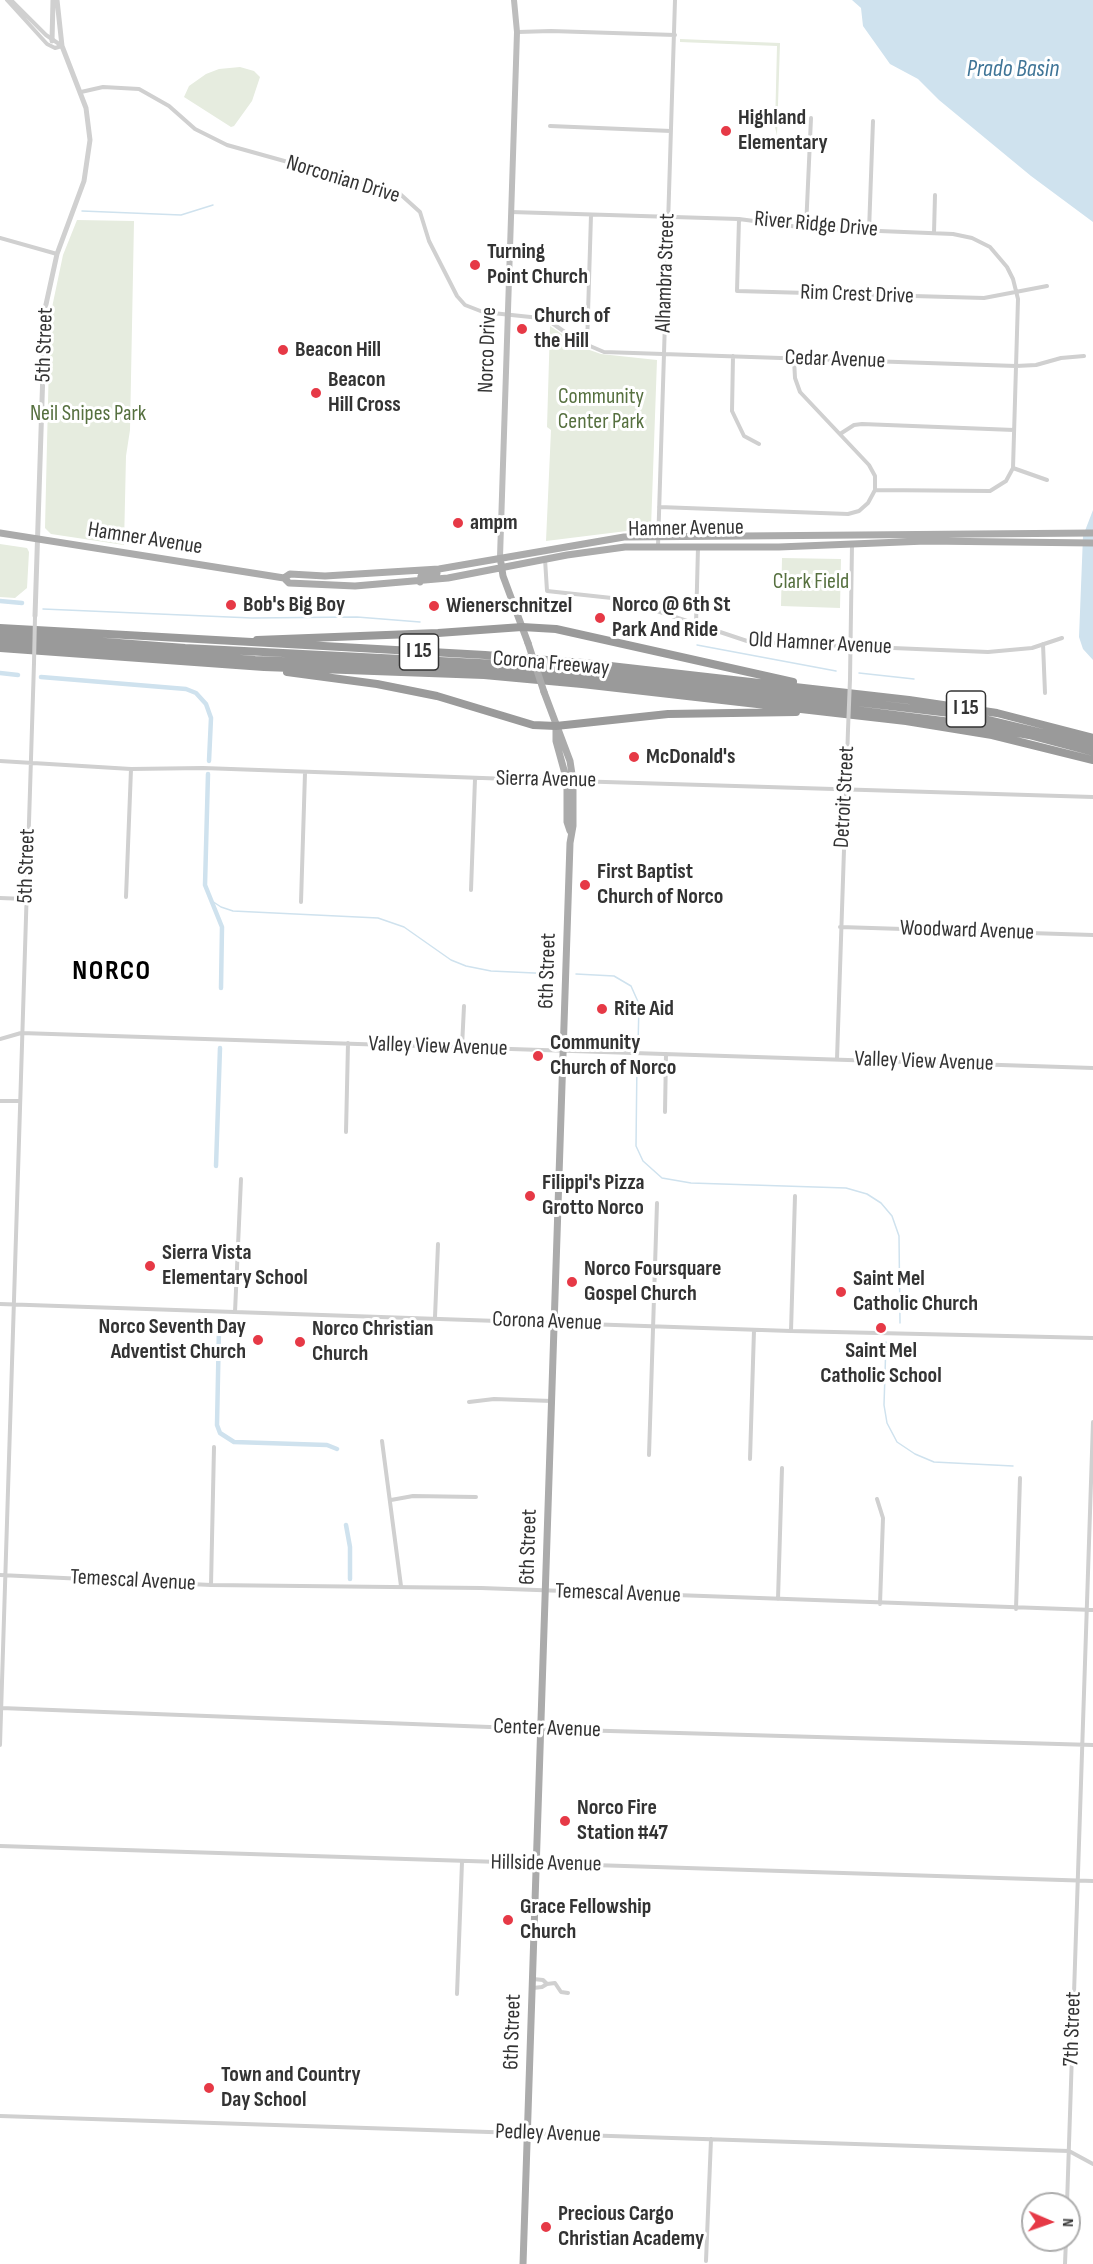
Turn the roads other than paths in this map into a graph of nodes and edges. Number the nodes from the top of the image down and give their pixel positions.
1 (9, 0) edge
2 (55, 0) edge
3 (514, 0) edge
4 (675, 0) edge
5 (517, 32) junction
6 (675, 35) junction
7 (51, 41) junction
8 (62, 46) junction
9 (81, 92) junction
10 (811, 118) dead end
11 (873, 121) dead end
12 (550, 126) dead end
13 (671, 131) junction
14 (935, 195) dead end
15 (511, 212) junction
16 (591, 215) junction
17 (669, 216) junction
18 (739, 219) junction
19 (806, 228) junction
20 (869, 231) junction
21 (934, 233) junction
22 (0, 238) edge
23 (57, 254) junction
24 (1047, 286) dead end
25 (1017, 291) junction
26 (508, 314) junction
27 (587, 346) junction
28 (663, 354) junction
29 (733, 356) junction
30 (1084, 356) dead end
31 (794, 358) junction
32 (1016, 366) junction
33 (1014, 430) junction
34 (840, 434) junction
35 (759, 444) dead end
36 (1013, 468) junction
37 (1047, 480) dead end
38 (875, 490) junction
39 (659, 507) junction
40 (0, 533) edge
41 (1093, 533) edge
42 (852, 534) junction
43 (658, 537) junction
44 (38, 539) junction
45 (1093, 543) edge
46 (852, 544) junction
47 (658, 546) junction
48 (698, 547) junction
49 (500, 557) junction
50 (545, 559) junction
51 (502, 568) junction
52 (440, 569) junction
53 (284, 578) junction
54 (420, 582) junction
55 (35, 616) joint
56 (696, 626) junction
57 (522, 627) junction
58 (0, 628) edge
59 (0, 634) edge
60 (1062, 638) dead end
61 (184, 640) junction
62 (0, 641) edge
63 (1043, 644) junction
64 (850, 647) junction
65 (0, 648) edge
66 (264, 667) junction
67 (836, 692) junction
68 (1045, 693) dead end
69 (834, 712) junction
70 (556, 726) junction
71 (1093, 738) edge
72 (1093, 745) edge
73 (1093, 753) edge
74 (1093, 760) edge
75 (0, 762) edge
76 (30, 762) junction
77 (131, 769) junction
78 (305, 773) junction
79 (475, 779) junction
80 (570, 781) junction
81 (845, 788) junction
82 (1093, 797) edge
83 (471, 890) dead end
84 (126, 897) dead end
85 (0, 898) edge
86 (26, 899) junction
87 (301, 902) dead end
88 (840, 927) junction
89 (1093, 935) edge
90 (464, 1006) dead end
91 (21, 1033) junction
92 (0, 1039) edge
93 (348, 1043) junction
94 (462, 1047) junction
95 (563, 1052) junction
96 (666, 1054) junction
97 (837, 1059) junction
98 (1093, 1068) edge
99 (0, 1101) edge
100 (20, 1101) junction
101 (665, 1112) dead end
102 (346, 1131) dead end
103 (241, 1179) dead end
104 (795, 1196) dead end
105 (657, 1203) dead end
106 (438, 1244) dead end
107 (0, 1304) edge
108 (13, 1305) junction
109 (235, 1312) junction
110 (435, 1317) junction
111 (554, 1322) junction
112 (652, 1325) junction
113 (754, 1330) junction
114 (791, 1331) junction
115 (1093, 1338) edge
116 (552, 1401) junction
117 (469, 1402) dead end
118 (1093, 1422) edge
119 (382, 1441) dead end
120 (214, 1447) dead end
121 (649, 1455) dead end
122 (750, 1459) dead end
123 (782, 1468) dead end
124 (1020, 1478) dead end
125 (476, 1497) dead end
126 (877, 1499) dead end
127 (391, 1500) junction
128 (2, 1575) edge
129 (211, 1585) junction
130 (401, 1586) junction
131 (546, 1592) junction
132 (778, 1599) junction
133 (880, 1604) junction
134 (1016, 1609) junction
135 (1087, 1610) junction
136 (1093, 1610) edge
137 (1, 1708) edge
138 (541, 1729) junction
139 (0, 1745) edge
140 (1083, 1745) junction
141 (1093, 1745) edge
142 (0, 1846) edge
143 (462, 1862) junction
144 (537, 1863) junction
145 (1078, 1880) junction
146 (1093, 1881) edge
147 (533, 1979) junction
148 (547, 1984) junction
149 (532, 1988) junction
150 (568, 1993) dead end
151 (457, 1994) dead end
152 (0, 2116) edge
153 (527, 2134) junction
154 (711, 2138) junction
155 (1069, 2151) junction
156 (1093, 2164) edge
157 (1067, 2192) edge
158 (706, 2261) dead end
159 (523, 2264) edge

1 - 7 street
1 - 8 street
2 - 7 street
2 - 8 street, 5th Street
3 - 5 main road, Norco Drive
4 - 6 street, Alhambra Street
5 - 6 street
5 - 15 main road, Norco Drive
6 - 13 street, Alhambra Street
7 - 8 street
8 - 9 street, 5th Street
9 - 23 street, 5th Street
9 - 26 street, Norconian Drive
10 - 19 street
11 - 20 street
12 - 13 street
13 - 17 street, Alhambra Street
14 - 21 street
15 - 16 street, River Ridge Drive
15 - 26 main road, Norco Drive
16 - 17 street, River Ridge Drive
16 - 27 street
17 - 18 street, River Ridge Drive
17 - 28 street, Alhambra Street
18 - 19 street, River Ridge Drive
18 - 25 street, Rim Crest Drive
19 - 20 street, River Ridge Drive
20 - 21 street, River Ridge Drive
21 - 25 street, River Ridge Drive
22 - 23 street
23 - 44 street, 5th Street
24 - 25 street, Rim Crest Drive
25 - 32 street, River Ridge Drive
26 - 27 street, Norconian Drive
26 - 49 main road, Norco Drive
27 - 28 street, Cedar Avenue
28 - 29 street, Cedar Avenue
28 - 39 street, Alhambra Street
29 - 31 street, Cedar Avenue
29 - 35 street
30 - 32 street, Cedar Avenue
31 - 32 street, Cedar Avenue
31 - 34 street
32 - 33 street, River Ridge Drive
33 - 34 street
33 - 36 street, River Ridge Drive
34 - 38 street
36 - 37 street
36 - 38 street
38 - 39 street
39 - 43 street, Alhambra Street
40 - 44 main road, Hamner Avenue
41 - 42 main road, Hamner Avenue
42 - 43 main road, Hamner Avenue
42 - 46 street, Detroit Street
43 - 47 street, Alhambra Street
43 - 49 main road, Hamner Avenue
44 - 53 main road, Hamner Avenue
44 - 55 street, 5th Street
45 - 46 main road, Hamner Avenue
46 - 48 main road, Hamner Avenue
46 - 64 street, Detroit Street
47 - 48 main road, Hamner Avenue
47 - 50 main road, Hamner Avenue
48 - 56 street
49 - 51 main road, 6th Street
49 - 52 main road, Hamner Avenue
50 - 51 main road, Hamner Avenue
50 - 56 street, Old Hamner Avenue
51 - 54 main road, Hamner Avenue
51 - 57 main road, 6th Street
52 - 53 main road, Hamner Avenue
52 - 54 main road
53 - 54 main road, Hamner Avenue
55 - 76 street, 5th Street, bridge
56 - 64 street, Old Hamner Avenue
57 - 61 highway
57 - 67 highway
57 - 70 main road, 6th Street, bridge
58 - 61 highway, Corona Freeway / I 15
59 - 72 highway
60 - 63 street, Old Hamner Avenue
61 - 67 highway, Corona Freeway / I 15
62 - 73 highway
63 - 64 street, Old Hamner Avenue
63 - 68 street
64 - 81 street, Detroit Street, bridge
65 - 66 highway, Corona Freeway / I 15
66 - 69 highway, Corona Freeway / I 15
66 - 70 highway
67 - 71 highway, Corona Freeway / I 15
69 - 70 highway
69 - 74 highway, Corona Freeway / I 15
70 - 80 main road, 6th Street
75 - 76 street, Sierra Avenue
76 - 77 street, Sierra Avenue
76 - 86 street, 5th Street
77 - 78 street, Sierra Avenue
77 - 84 street
78 - 79 street, Sierra Avenue
78 - 87 street
79 - 80 street, Sierra Avenue
79 - 83 street
80 - 81 street, Sierra Avenue
80 - 95 main road, 6th Street
81 - 82 street, Sierra Avenue
81 - 88 street, Detroit Street
85 - 86 street
86 - 91 street, 5th Street
88 - 89 street, Woodward Avenue
88 - 97 street, Detroit Street
90 - 94 street
91 - 92 street, Valley View Avenue
91 - 93 street, Valley View Avenue
91 - 100 street, 5th Street
93 - 94 street, Valley View Avenue
93 - 102 street
94 - 95 street, Valley View Avenue
95 - 96 street, Valley View Avenue
95 - 111 main road, 6th Street
96 - 97 street, Valley View Avenue
96 - 101 street
97 - 98 street, Valley View Avenue
99 - 100 street
100 - 108 street, 5th Street
103 - 109 street
104 - 114 street
105 - 112 street
106 - 110 street
107 - 108 street, Corona Avenue
108 - 109 street, Corona Avenue
108 - 128 street, 5th Street
109 - 110 street, Corona Avenue
110 - 111 street, Corona Avenue
111 - 112 street, Corona Avenue
111 - 116 main road, 6th Street
112 - 113 street, Corona Avenue
112 - 121 street
113 - 114 street, Corona Avenue
113 - 122 street
114 - 115 street, Corona Avenue
116 - 117 street
116 - 131 main road, 6th Street
118 - 135 street, 7th Street
119 - 127 street
120 - 129 street
123 - 132 street
124 - 134 street
125 - 127 street
126 - 133 street
127 - 130 street
128 - 129 street, Temescal Avenue
128 - 137 street, 5th Street
129 - 130 street, Temescal Avenue
130 - 131 street, Temescal Avenue
131 - 132 street, Temescal Avenue
131 - 138 main road, 6th Street
132 - 133 street, Temescal Avenue
133 - 134 street, Temescal Avenue
134 - 135 street, Temescal Avenue
135 - 136 street, Temescal Avenue
135 - 140 street, 7th Street
137 - 138 street, Center Avenue
137 - 139 street, 5th Street
138 - 140 street, Center Avenue
138 - 144 main road, 6th Street
140 - 141 street, Center Avenue
140 - 145 street, 7th Street
142 - 143 street, Hillside Avenue
143 - 144 street, Hillside Avenue
143 - 151 street
144 - 145 street, Hillside Avenue
144 - 147 main road, 6th Street
145 - 146 street, Hillside Avenue
145 - 155 street, 7th Street
147 - 148 street
147 - 149 main road, 6th Street
148 - 149 street
148 - 150 street
149 - 153 main road, 6th Street
152 - 153 street, Pedley Avenue
153 - 154 street, Pedley Avenue
153 - 159 main road, 6th Street
154 - 155 street, Pedley Avenue
154 - 158 street
155 - 156 street, Pedley Avenue
155 - 157 street, 7th Street

